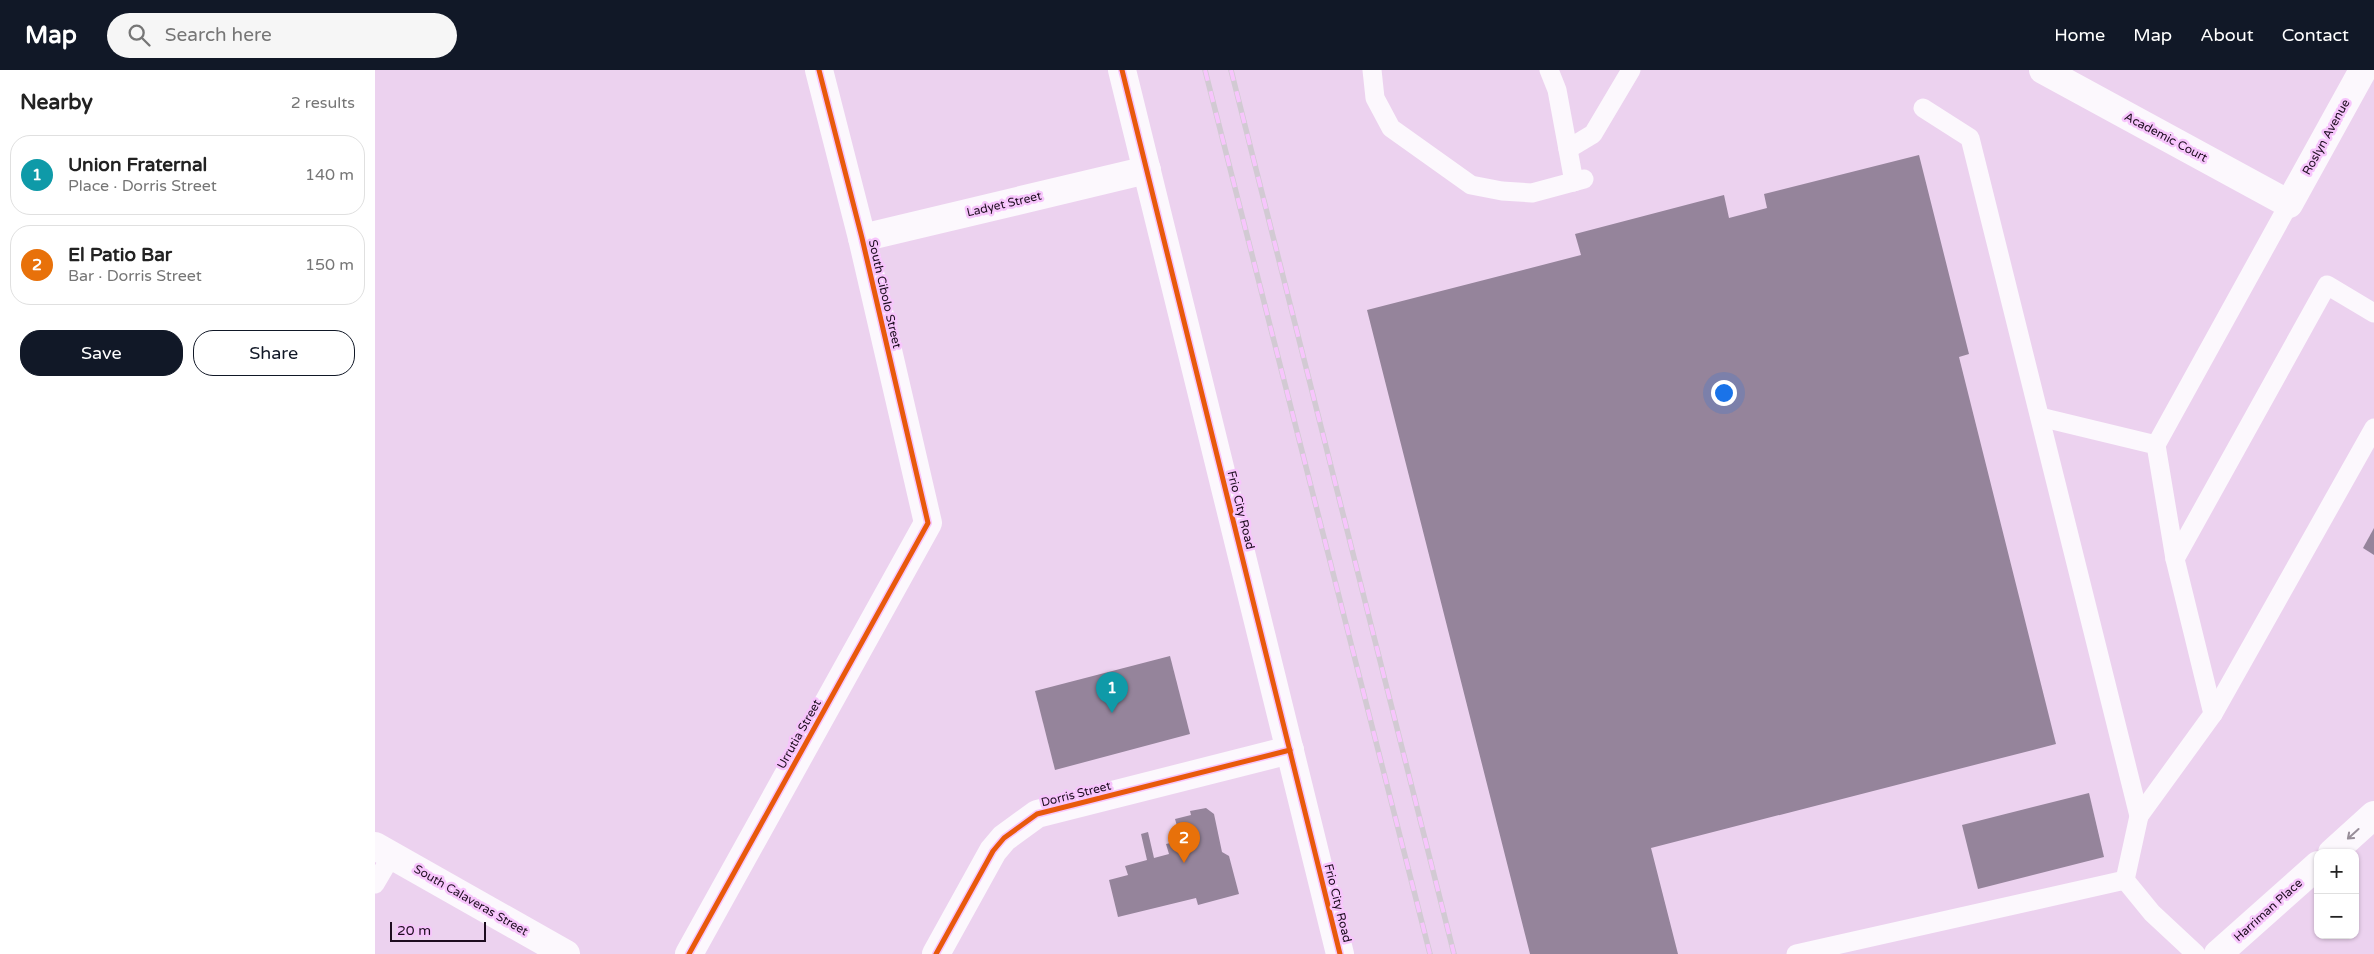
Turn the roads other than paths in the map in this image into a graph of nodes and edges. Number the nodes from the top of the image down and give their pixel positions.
1 (819, 70) edge
2 (1121, 70) edge
3 (1372, 70) edge
4 (1549, 70) edge
5 (1631, 70) edge
6 (2043, 70) edge
7 (2363, 70) edge
8 (1923, 108) dead end
9 (1568, 150) junction
10 (1147, 170) junction
11 (2289, 204) junction
12 (861, 238) junction
13 (2374, 313) edge
14 (2040, 416) junction
15 (2374, 428) edge
16 (2156, 446) junction
17 (928, 523) joint
18 (2175, 559) junction
19 (2213, 714) junction
20 (1290, 750) junction
21 (2374, 815) edge
22 (2139, 816) junction
23 (2336, 849) edge
24 (383, 851) edge
25 (2314, 869) edge
26 (2125, 880) junction
27 (375, 884) edge
28 (566, 954) edge
29 (689, 954) edge
30 (936, 954) edge
31 (1341, 954) edge
32 (1796, 954) edge
33 (2196, 954) edge
34 (2218, 954) edge

1 - 12 street, South Cibolo Street
2 - 10 street, Frio City Road
3 - 9 lane
4 - 9 lane
5 - 9 lane
6 - 11 street, Academic Court
7 - 11 street, Roslyn Avenue
8 - 14 lane
10 - 12 street, Ladyet Street
10 - 20 street, Frio City Road
11 - 16 lane
12 - 17 street, South Cibolo Street
13 - 18 lane
14 - 16 lane
14 - 22 lane
15 - 19 lane
16 - 18 lane
17 - 29 street, Urrutia Street
18 - 19 lane
19 - 22 lane
20 - 30 street, Dorris Street
20 - 31 street, Frio City Road
21 -> 23 street
22 - 26 lane
24 - 27 lane
24 - 28 street, South Calaveras Street
25 - 34 street, Harriman Place
26 - 32 lane
26 - 33 lane

